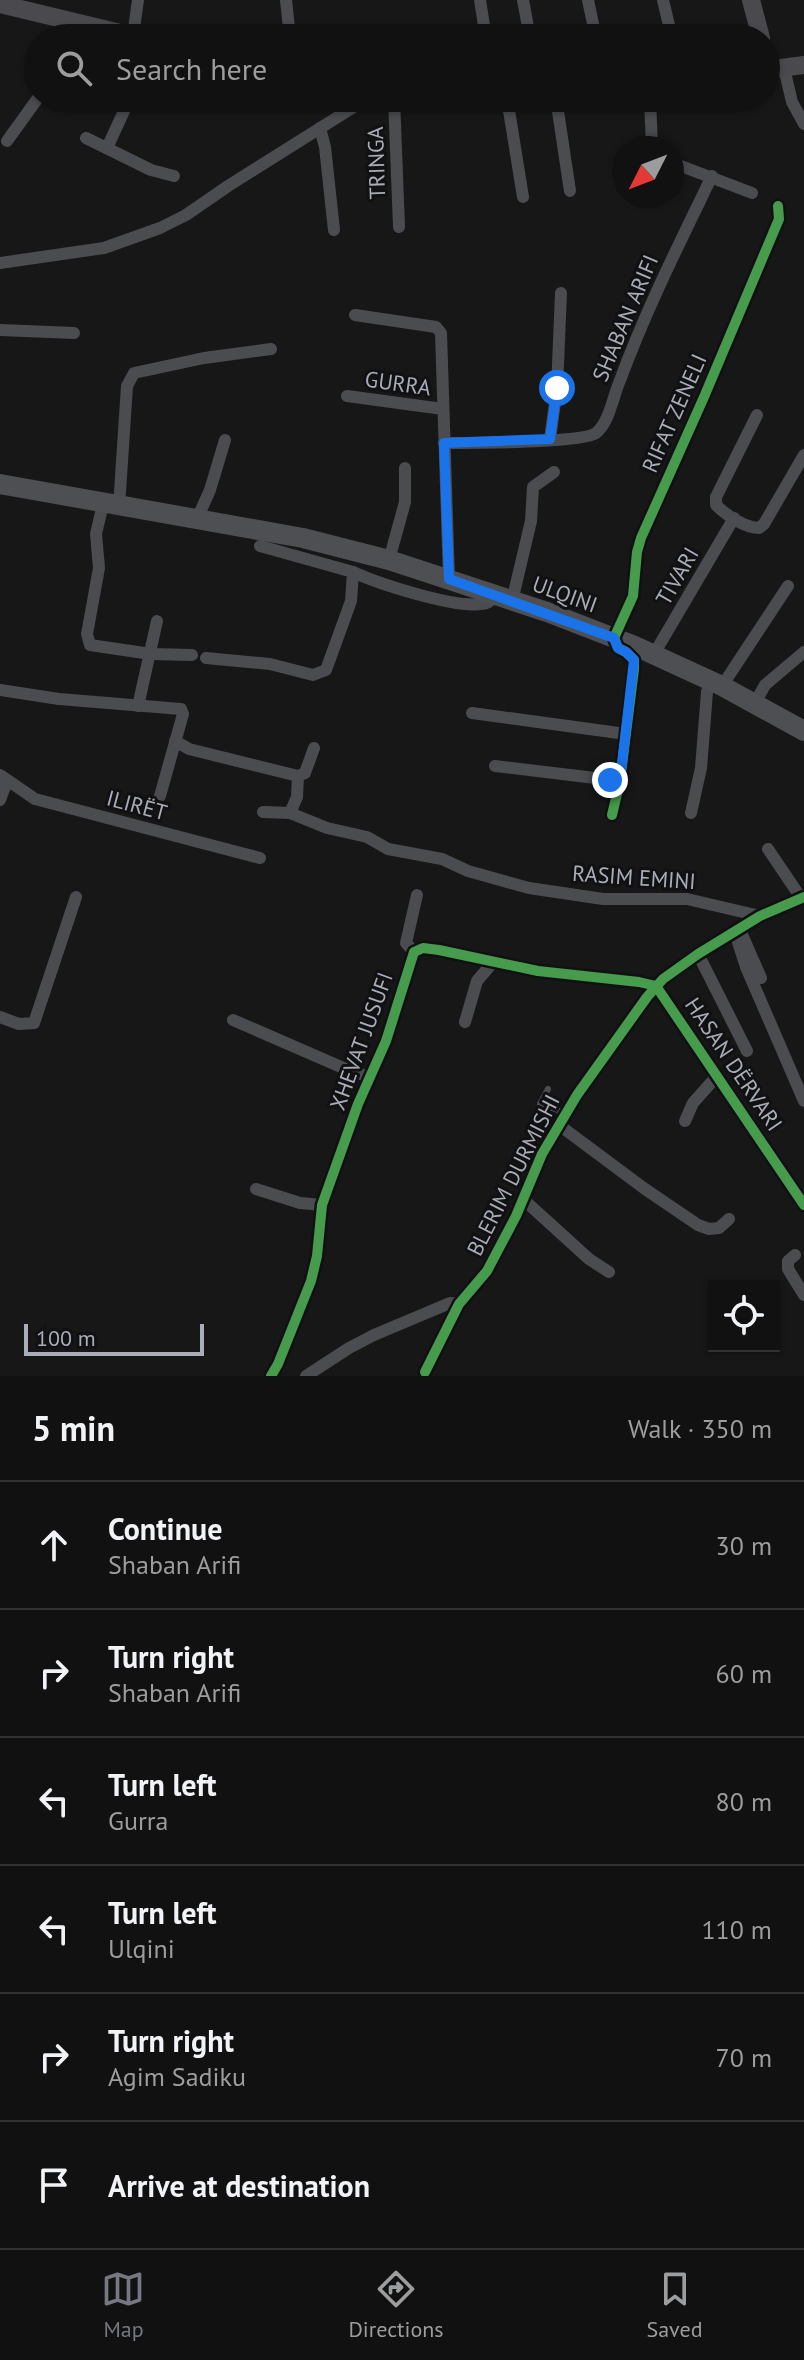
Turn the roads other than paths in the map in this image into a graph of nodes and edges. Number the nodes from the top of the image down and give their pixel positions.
1 (138, 0) edge
2 (286, 0) edge
3 (480, 0) edge
4 (523, 0) edge
5 (588, 0) edge
6 (663, 0) edge
7 (751, 0) edge
8 (0, 4) edge
9 (49, 7) edge
10 (71, 24) edge
11 (137, 24) edge
12 (289, 24) edge
13 (484, 24) edge
14 (527, 24) edge
15 (593, 24) edge
16 (669, 24) edge
17 (757, 24) edge
18 (804, 65) edge
19 (780, 66) edge
20 (780, 82) edge
21 (28, 112) edge
22 (124, 112) edge
23 (346, 112) edge
24 (395, 112) edge
25 (509, 112) edge
26 (558, 112) edge
27 (651, 112) edge
28 (803, 123) edge
29 (320, 128) junction
30 (652, 136) edge
31 (804, 136) edge
32 (86, 138) dead end
33 (7, 141) dead end
34 (107, 148) junction
35 (684, 167) edge
36 (174, 176) dead end
37 (712, 176) junction
38 (570, 191) dead end
39 (752, 193) dead end
40 (523, 197) dead end
41 (778, 206) dead end
42 (399, 227) dead end
43 (334, 230) dead end
44 (0, 263) edge
45 (561, 293) dead end
46 (355, 315) dead end
47 (0, 330) edge
48 (74, 333) dead end
49 (271, 349) dead end
50 (347, 396) dead end
51 (443, 409) junction
52 (757, 415) dead end
53 (550, 439) junction
54 (225, 440) dead end
55 (444, 443) junction
56 (804, 455) edge
57 (405, 468) dead end
58 (554, 472) dead end
59 (0, 484) edge
60 (111, 506) junction
61 (734, 518) junction
62 (197, 519) junction
63 (260, 546) dead end
64 (389, 560) junction
65 (353, 572) junction
66 (449, 579) junction
67 (788, 586) dead end
68 (504, 598) junction
69 (157, 621) dead end
70 (614, 638) junction
71 (804, 652) edge
72 (151, 654) junction
73 (654, 654) junction
74 (192, 655) dead end
75 (206, 658) dead end
76 (717, 684) junction
77 (0, 690) edge
78 (755, 703) junction
79 (138, 706) junction
80 (472, 713) dead end
81 (804, 731) edge
82 (626, 734) junction
83 (175, 741) junction
84 (314, 748) dead end
85 (495, 766) dead end
86 (298, 776) junction
87 (4, 778) edge
88 (620, 781) junction
89 (160, 796) dead end
90 (0, 800) edge
91 (263, 812) dead end
92 (290, 813) junction
93 (691, 813) dead end
94 (612, 815) dead end
95 (768, 849) dead end
96 (260, 858) dead end
97 (417, 895) dead end
98 (76, 897) dead end
99 (803, 898) edge
100 (760, 916) junction
101 (738, 932) junction
102 (414, 952) junction
103 (698, 954) junction
104 (494, 961) junction
105 (761, 978) dead end
106 (656, 986) junction
107 (0, 1017) edge
108 (233, 1020) dead end
109 (465, 1022) dead end
110 (747, 1051) dead end
111 (717, 1076) junction
112 (370, 1077) junction
113 (548, 1089) dead end
114 (804, 1101) edge
115 (562, 1119) junction
116 (685, 1121) dead end
117 (256, 1189) dead end
118 (524, 1200) junction
119 (322, 1205) junction
120 (804, 1205) edge
121 (729, 1219) dead end
122 (795, 1255) dead end
123 (609, 1272) dead end
124 (804, 1295) edge
125 (459, 1304) junction
126 (425, 1372) dead end
127 (271, 1376) edge
128 (306, 1376) edge

1 - 11 street
2 - 12 street
3 - 13 street
4 - 14 street
5 - 15 street
6 - 16 street
7 - 17 main road
8 - 9 main road
9 - 10 main road
18 - 19 main road
20 - 28 street
21 - 33 street
22 - 34 street
23 - 29 street
24 - 42 street, TRINGA
25 - 40 street
26 - 38 street
27 - 30 street
28 - 31 street
29 - 43 street
29 - 44 street
32 - 34 street
34 - 36 street
35 - 37 street
37 - 39 street
37 - 53 street, SHABAN ARIFI
41 - 70 street, RIFAT ZENELI
45 - 53 street, SHABAN ARIFI
46 - 51 street, GURRA
47 - 48 street
49 - 60 street
50 - 51 street, GURRA
51 - 55 street, GURRA
52 - 61 street
53 - 55 street, SHABAN ARIFI
54 - 62 street
55 - 66 street, GURRA
56 - 61 street
57 - 64 street
58 - 68 street
59 - 60 main road, ULQINI
60 - 62 main road, ULQINI
60 - 72 street
61 - 73 street, TIVARI
62 - 64 main road, ULQINI
63 - 65 street
64 - 66 main road, ULQINI
65 - 68 street
65 - 75 street
66 - 68 main road, ULQINI
67 - 76 street
68 - 70 main road, ULQINI
69 - 72 street
70 - 73 main road, ULQINI
70 - 82 street
71 - 78 street
72 - 74 street
72 - 79 street
73 - 76 main road, ULQINI
76 - 78 main road, ULQINI
76 - 93 street
77 - 79 street
78 - 81 main road, ULQINI
79 - 83 street
80 - 82 street
82 - 88 street
83 - 86 street
83 - 89 street
84 - 86 street
85 - 88 street
86 - 92 street
87 - 90 street, ILIRËT
87 - 96 street, ILIRËT
88 - 94 street
91 - 92 street, RASIM EMINI
92 - 100 street, RASIM EMINI
95 - 99 street, BLERIM DURMISHI
97 - 102 street
98 - 107 street
99 - 100 street, BLERIM DURMISHI
100 - 101 street, BLERIM DURMISHI
101 - 103 street, BLERIM DURMISHI
101 - 105 street
101 - 114 street
102 - 104 street, XHEVAT JUSUFI
102 - 112 street, XHEVAT JUSUFI
103 - 106 street, BLERIM DURMISHI
103 - 110 street
104 - 106 street, XHEVAT JUSUFI
104 - 109 street
106 - 111 street, HASAN DËRVARI
106 - 115 street, BLERIM DURMISHI
108 - 112 street
111 - 116 street, HASAN DËRVARI
111 - 120 street, HASAN DËRVARI
112 - 119 street, XHEVAT JUSUFI
113 - 115 lane
115 - 118 street, BLERIM DURMISHI
115 - 121 street, BLERIM DURMISHI
117 - 119 street
118 - 123 street, BLERIM DURMISHI
118 - 125 street, BLERIM DURMISHI
119 - 127 street, XHEVAT JUSUFI
122 - 124 street
125 - 126 street, BLERIM DURMISHI
125 - 128 street

